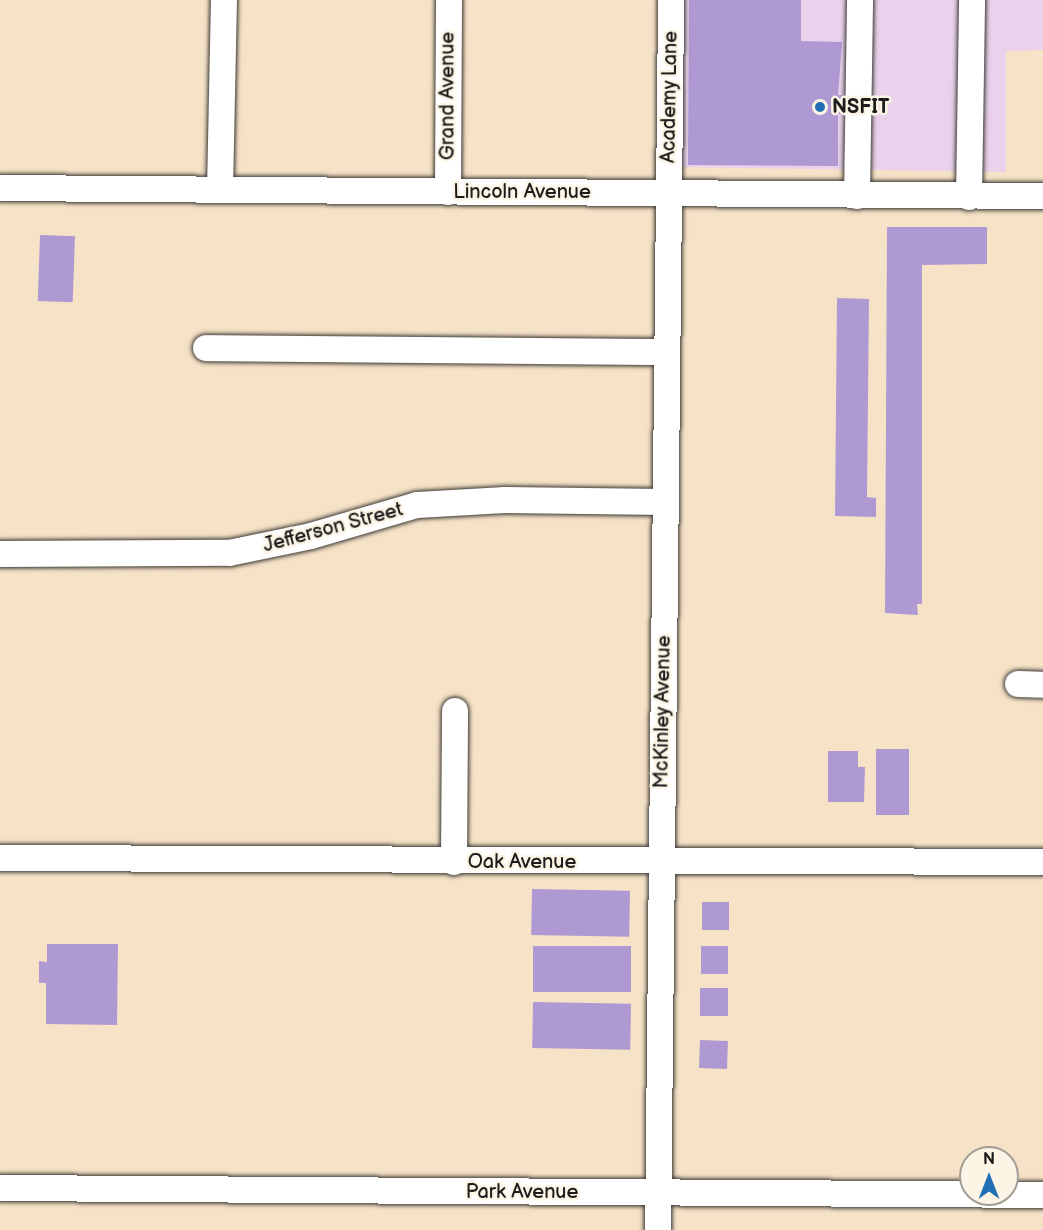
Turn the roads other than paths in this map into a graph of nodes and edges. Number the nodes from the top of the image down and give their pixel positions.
1 (224, 0) edge
2 (449, 0) edge
3 (671, 0) edge
4 (860, 0) edge
5 (972, 0) edge
6 (0, 188) edge
7 (220, 190) junction
8 (448, 192) junction
9 (669, 194) junction
10 (857, 195) junction
11 (1043, 196) edge
12 (969, 197) junction
13 (206, 348) dead end
14 (667, 352) junction
15 (666, 502) junction
16 (0, 554) edge
17 (455, 711) dead end
18 (0, 858) edge
19 (454, 862) junction
20 (662, 862) junction
21 (1043, 862) edge
22 (0, 1188) edge
23 (659, 1192) junction
24 (1043, 1196) edge
25 (658, 1230) edge

1 - 7 street
2 - 8 street, Grand Avenue
3 - 9 street, Academy Lane
4 - 10 street
5 - 12 street
6 - 7 street, Lincoln Avenue
7 - 8 street, Lincoln Avenue
8 - 9 street, Lincoln Avenue
9 - 10 street, Lincoln Avenue
9 - 14 street, McKinley Avenue
10 - 12 street, Lincoln Avenue
11 - 12 street, Lincoln Avenue
13 - 14 street
14 - 15 street, McKinley Avenue
15 - 16 street, Jefferson Street
15 - 20 street, McKinley Avenue
17 - 19 street
18 - 19 street, Oak Avenue
19 - 20 street, Oak Avenue
20 - 21 street, Oak Avenue
20 - 23 street, McKinley Avenue
22 - 23 street, Park Avenue
23 - 24 street, Park Avenue
23 - 25 street, McKinley Avenue

